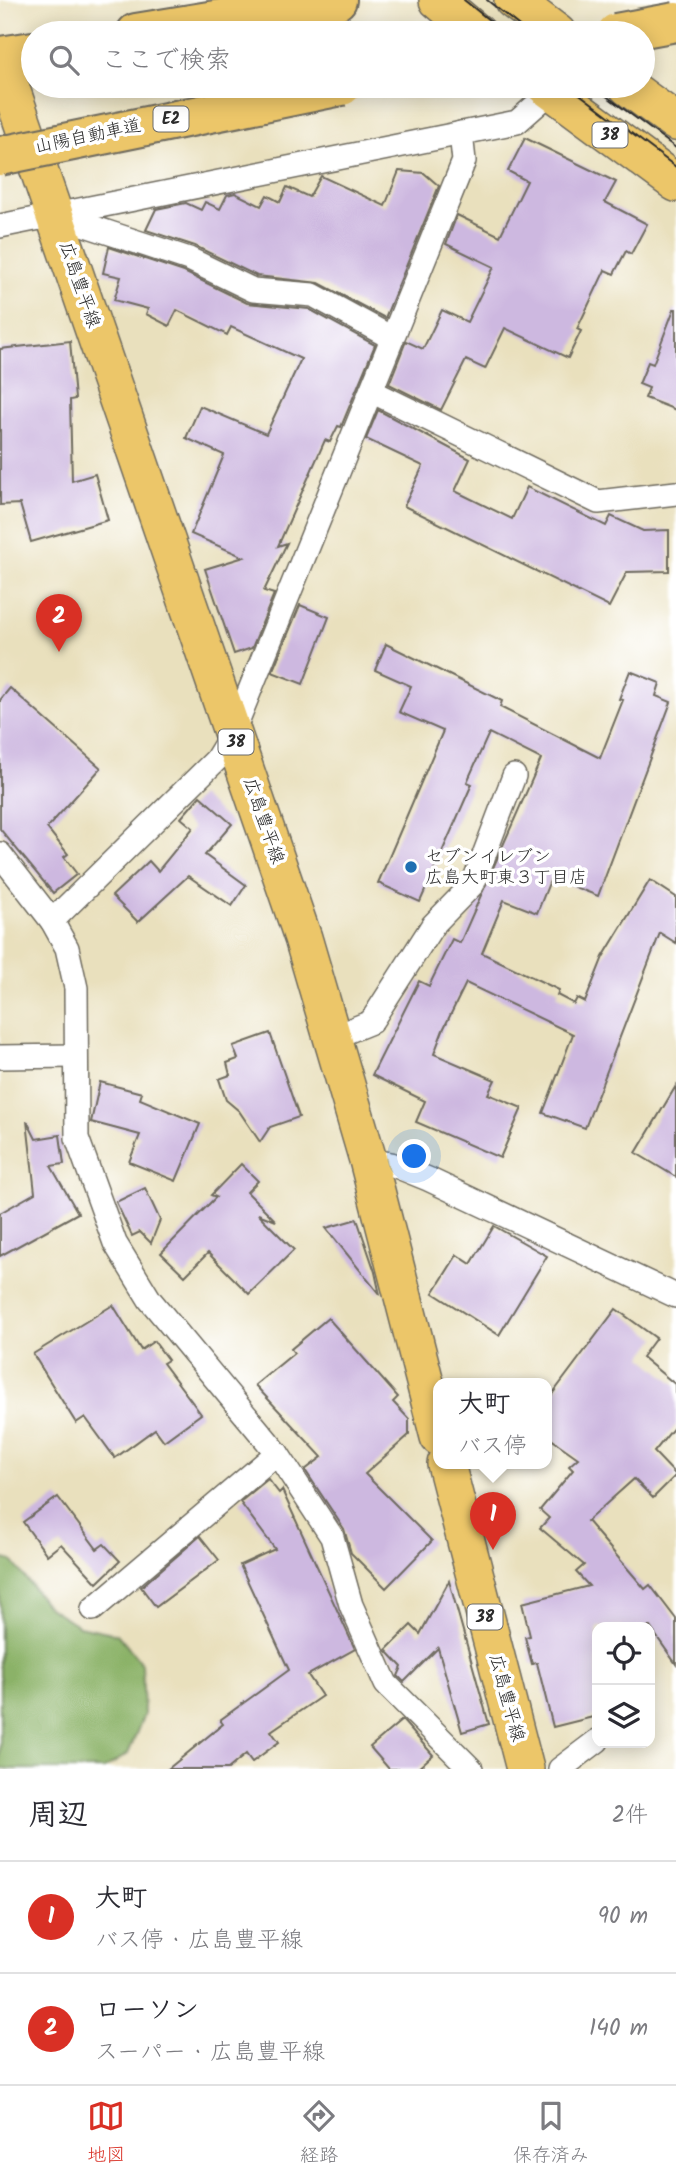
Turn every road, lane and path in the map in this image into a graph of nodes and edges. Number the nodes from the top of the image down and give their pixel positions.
1 (337, 0) edge
2 (438, 0) edge
3 (513, 0) edge
4 (661, 0) edge
5 (209, 21) edge
6 (463, 21) edge
7 (541, 21) edge
8 (676, 22) edge
9 (655, 26) edge
10 (676, 30) edge
11 (21, 53) edge
12 (0, 57) edge
13 (283, 98) edge
14 (540, 98) edge
15 (561, 98) edge
16 (647, 98) edge
17 (671, 112) edge
18 (461, 133) junction
19 (0, 156) edge
20 (676, 183) edge
21 (55, 215) junction
22 (0, 226) edge
23 (392, 338) junction
24 (371, 391) junction
25 (676, 493) edge
26 (233, 732) junction
27 (514, 776) dead end
28 (0, 854) edge
29 (52, 920) junction
30 (334, 1037) junction
31 (74, 1056) junction
32 (0, 1057) edge
33 (368, 1160) junction
34 (676, 1296) edge
35 (433, 1414) edge
36 (277, 1452) junction
37 (447, 1469) edge
38 (93, 1609) dead end
39 (592, 1745) edge
40 (471, 1769) edge
41 (525, 1769) edge
42 (560, 1769) edge

1 - 5 highway
2 - 6 main road
3 - 7 main road
4 - 10 street
8 - 9 highway, bridge
11 - 12 highway
12 - 21 main road, 広島豊平線 / 38
13 - 19 highway, 山陽自動車道 / E2, bridge
14 - 18 street
15 - 20 main road, 38
16 - 17 main road
18 - 21 street
18 - 23 street
21 - 22 street
21 - 23 street
21 - 26 main road, 広島豊平線 / 38
23 - 24 street
24 - 25 street
24 - 26 street
26 - 29 street
26 - 30 main road, 広島豊平線 / 38
27 - 30 street
28 - 29 street
29 - 31 street
30 - 33 main road, 広島豊平線 / 38
31 - 32 street
31 - 36 street
33 - 34 street
33 - 35 main road, 広島豊平線 / 38
36 - 38 street
36 - 40 street
37 - 41 main road, 広島豊平線 / 38
39 - 42 street

